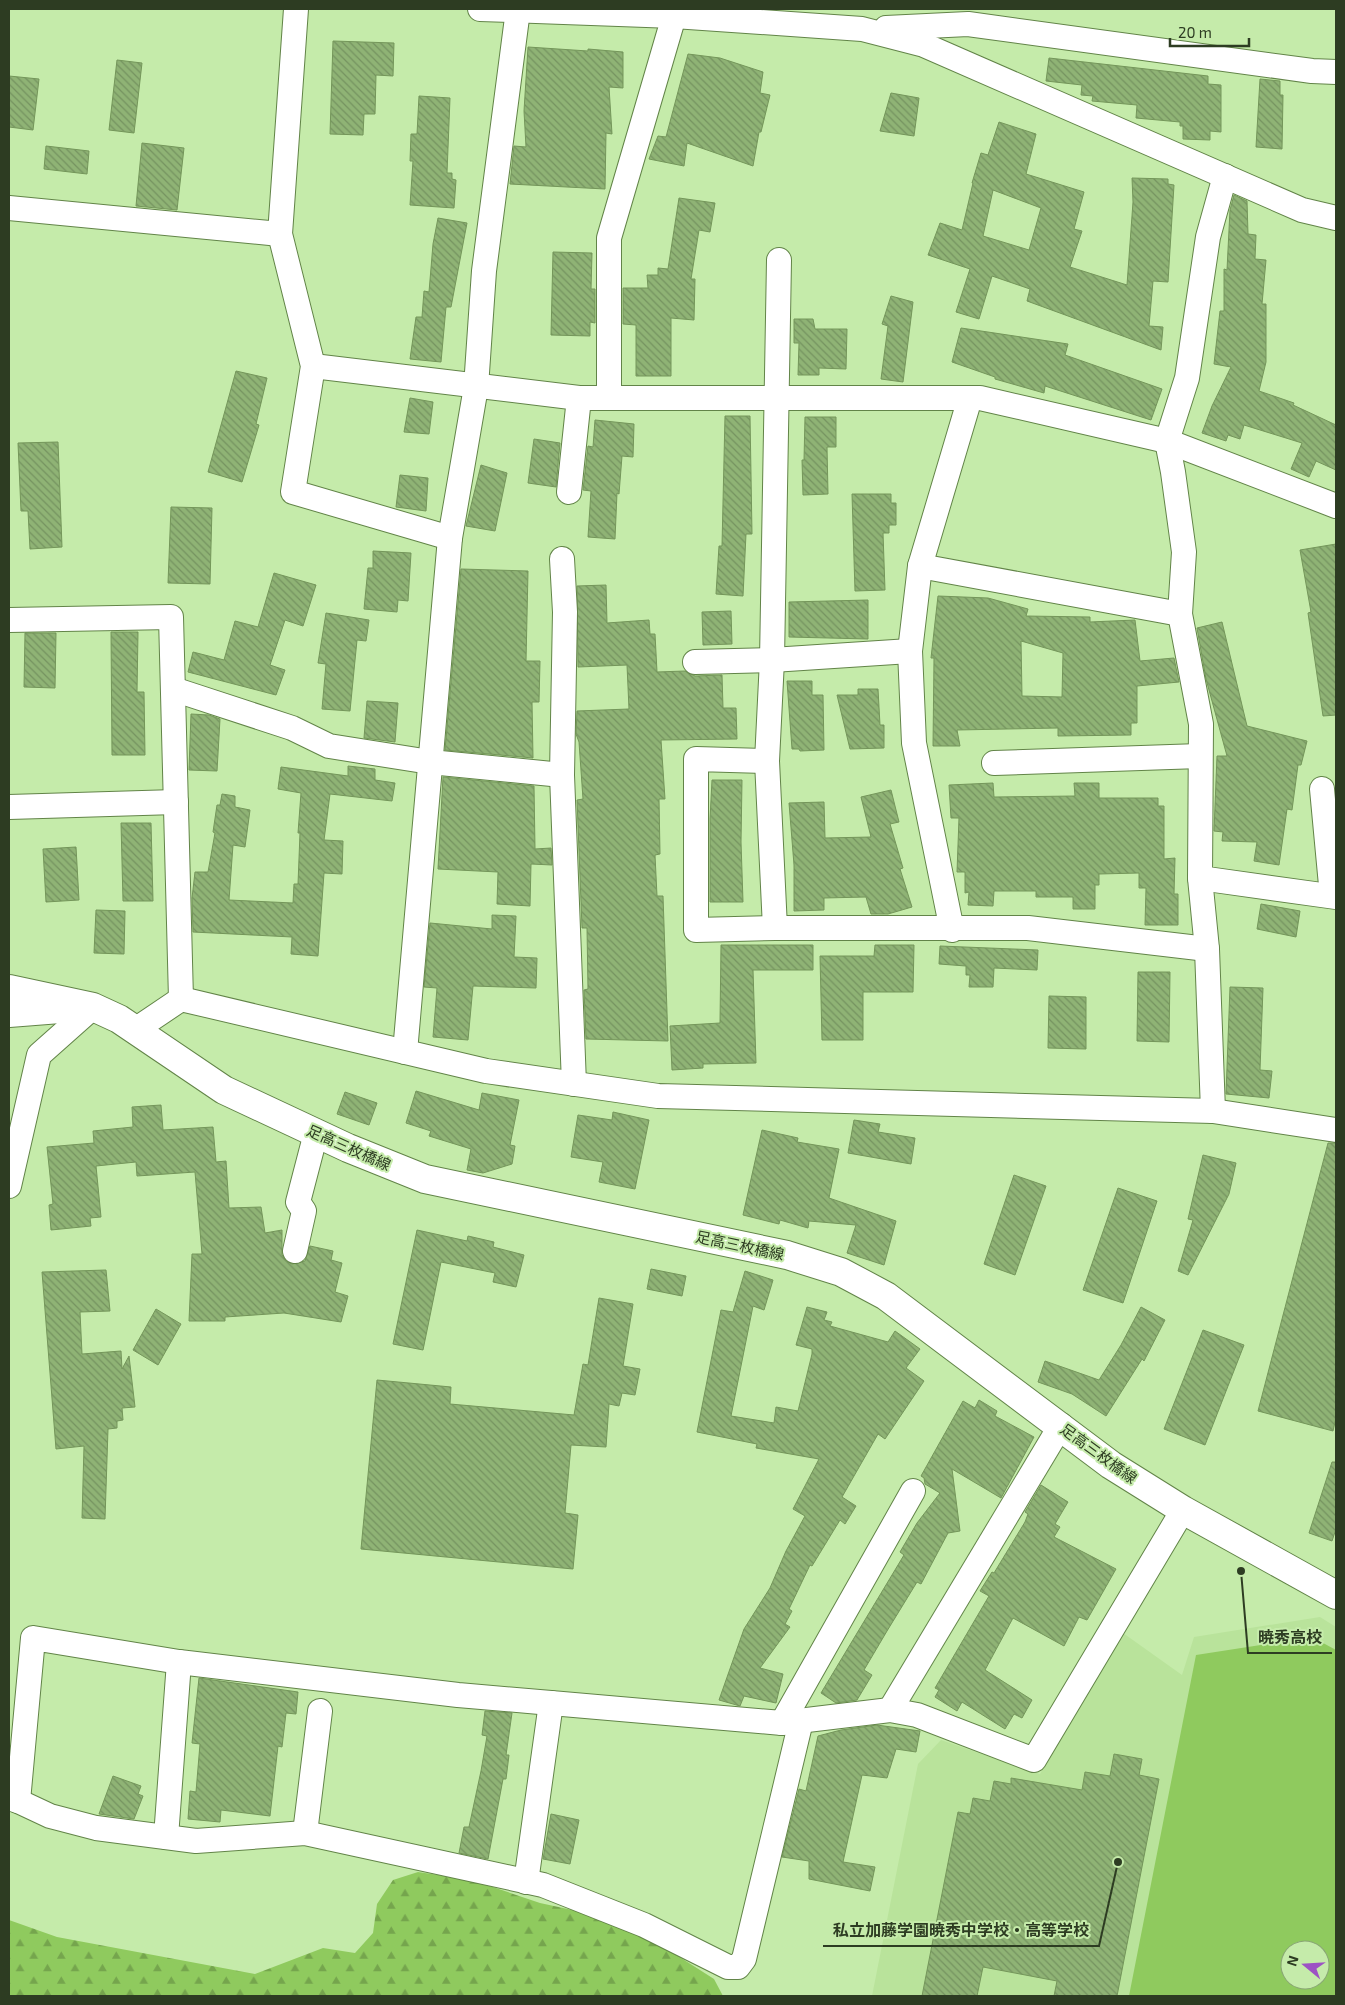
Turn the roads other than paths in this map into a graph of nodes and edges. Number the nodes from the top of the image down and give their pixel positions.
1 (296, 9) edge
2 (480, 9) edge
3 (518, 10) junction
4 (674, 16) junction
5 (862, 29) junction
6 (1336, 72) edge
7 (1225, 176) junction
8 (9, 208) edge
9 (1336, 218) edge
10 (280, 234) junction
11 (779, 260) dead end
12 (313, 366) junction
13 (476, 387) junction
14 (776, 397) junction
15 (579, 398) junction
16 (609, 398) junction
17 (970, 398) junction
18 (1166, 441) junction
19 (569, 492) dead end
20 (1336, 506) edge
21 (450, 538) junction
22 (562, 559) dead end
23 (920, 566) junction
24 (1180, 614) junction
25 (9, 620) edge
26 (910, 651) junction
27 (772, 660) junction
28 (695, 662) dead end
29 (173, 689) junction
30 (1200, 756) junction
31 (767, 761) junction
32 (430, 762) junction
33 (994, 763) dead end
34 (562, 775) junction
35 (1322, 789) dead end
36 (176, 802) junction
37 (9, 807) edge
38 (1200, 878) junction
39 (1334, 896) edge
40 (775, 928) junction
41 (952, 930) junction
42 (1207, 949) junction
43 (9, 989) edge
44 (181, 999) junction
45 (94, 1007) junction
46 (9, 1013) edge
47 (135, 1030) junction
48 (405, 1052) junction
49 (574, 1084) junction
50 (1213, 1111) junction
51 (1336, 1130) edge
52 (316, 1133) junction
53 (9, 1186) edge
54 (294, 1252) dead end
55 (1061, 1425) junction
56 (914, 1491) dead end
57 (1184, 1510) junction
58 (1336, 1595) edge
59 (179, 1662) junction
60 (551, 1703) junction
61 (890, 1710) junction
62 (320, 1711) dead end
63 (791, 1722) junction
64 (13, 1800) edge
65 (305, 1833) junction
66 (166, 1837) junction
67 (526, 1882) junction

1 - 10 street
2 - 3 street
3 - 4 street
3 - 13 street
4 - 5 street
4 - 16 street
5 - 6 street
5 - 7 street
7 - 9 street
7 - 18 street
8 - 10 street
10 - 12 street
11 - 14 street
12 - 13 street
12 - 21 street
13 - 15 street
13 - 21 street
14 - 16 street
14 - 17 street
14 - 27 street
15 - 16 street
15 - 19 street
17 - 18 street
17 - 23 street
18 - 20 street
18 - 24 street
21 - 32 street
22 - 34 street
23 - 24 street
23 - 26 street
24 - 30 street
25 - 29 street
26 - 27 street
26 - 41 street
27 - 28 street
27 - 31 street
29 - 32 street
29 - 36 street
30 - 33 street
30 - 38 street
31 - 40 street
31 - 40 street
32 - 34 street
32 - 48 street
34 - 49 street
35 - 39 street
36 - 37 street
36 - 44 street
38 - 39 street
38 - 42 street
40 - 41 street
41 - 42 street
42 - 50 street
43 - 45 main road, 足高三枚橋線
44 - 47 street
44 - 48 street
45 - 46 main road, 足高三枚橋線
45 - 47 main road, 足高三枚橋線
45 - 53 street
47 - 52 main road, 足高三枚橋線
48 - 49 street
49 - 50 street
50 - 51 street
52 - 54 street
52 - 55 main road, 足高三枚橋線
55 - 57 main road, 足高三枚橋線
55 - 61 street
56 - 63 street
57 - 58 main road, 足高三枚橋線
57 - 61 street
59 - 60 street
59 - 64 street
59 - 66 street
60 - 63 street
60 - 67 street
61 - 63 street
62 - 65 street
63 - 67 street
64 - 66 street
65 - 66 street
65 - 67 street

